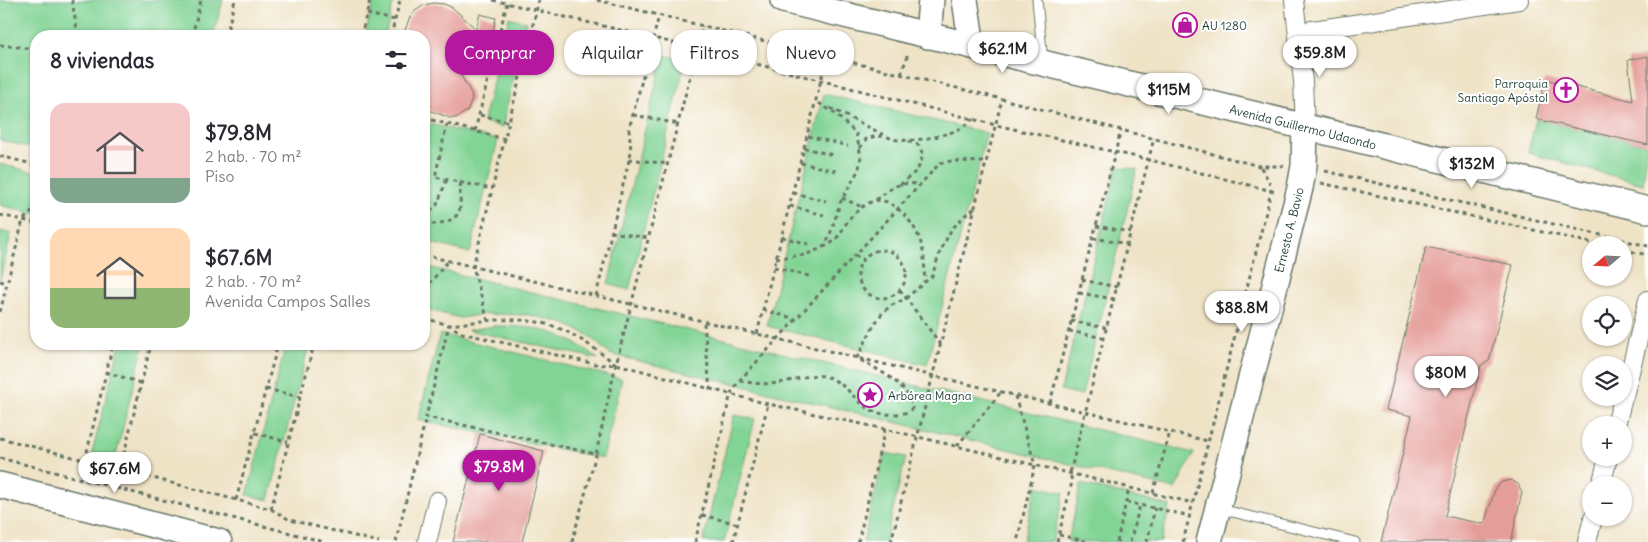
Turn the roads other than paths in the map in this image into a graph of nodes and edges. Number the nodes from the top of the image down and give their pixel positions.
1 (783, 0) edge
2 (931, 0) edge
3 (965, 0) edge
4 (1037, 0) edge
5 (1294, 0) edge
6 (1519, 0) edge
7 (1298, 32) junction
8 (928, 36) junction
9 (972, 46) junction
10 (1043, 63) junction
11 (1305, 128) junction
12 (1648, 210) edge
13 (1648, 300) edge
14 (1632, 365) edge
15 (0, 485) edge
16 (437, 501) dead end
17 (1217, 509) junction
18 (1591, 526) edge
19 (219, 542) edge
20 (427, 542) edge
21 (1209, 542) edge
22 (1355, 542) edge
23 (1587, 542) edge

1 - 8 main road, Avenida Guillermo Udaondo
2 - 8 main road
3 - 9 main road
4 - 10 lane
5 - 7 street, Ernesto A. Bavio
6 - 7 street
7 - 11 street, Ernesto A. Bavio
8 - 9 main road, Avenida Guillermo Udaondo
9 - 10 main road, Avenida Guillermo Udaondo
10 - 11 main road, Avenida Guillermo Udaondo
11 - 12 main road, Avenida Guillermo Udaondo
11 - 17 main road, Ernesto A. Bavio
13 - 14 street
15 - 19 main road
16 - 20 street
17 - 21 main road, Ernesto A. Bavio
17 - 22 lane
18 - 23 street

